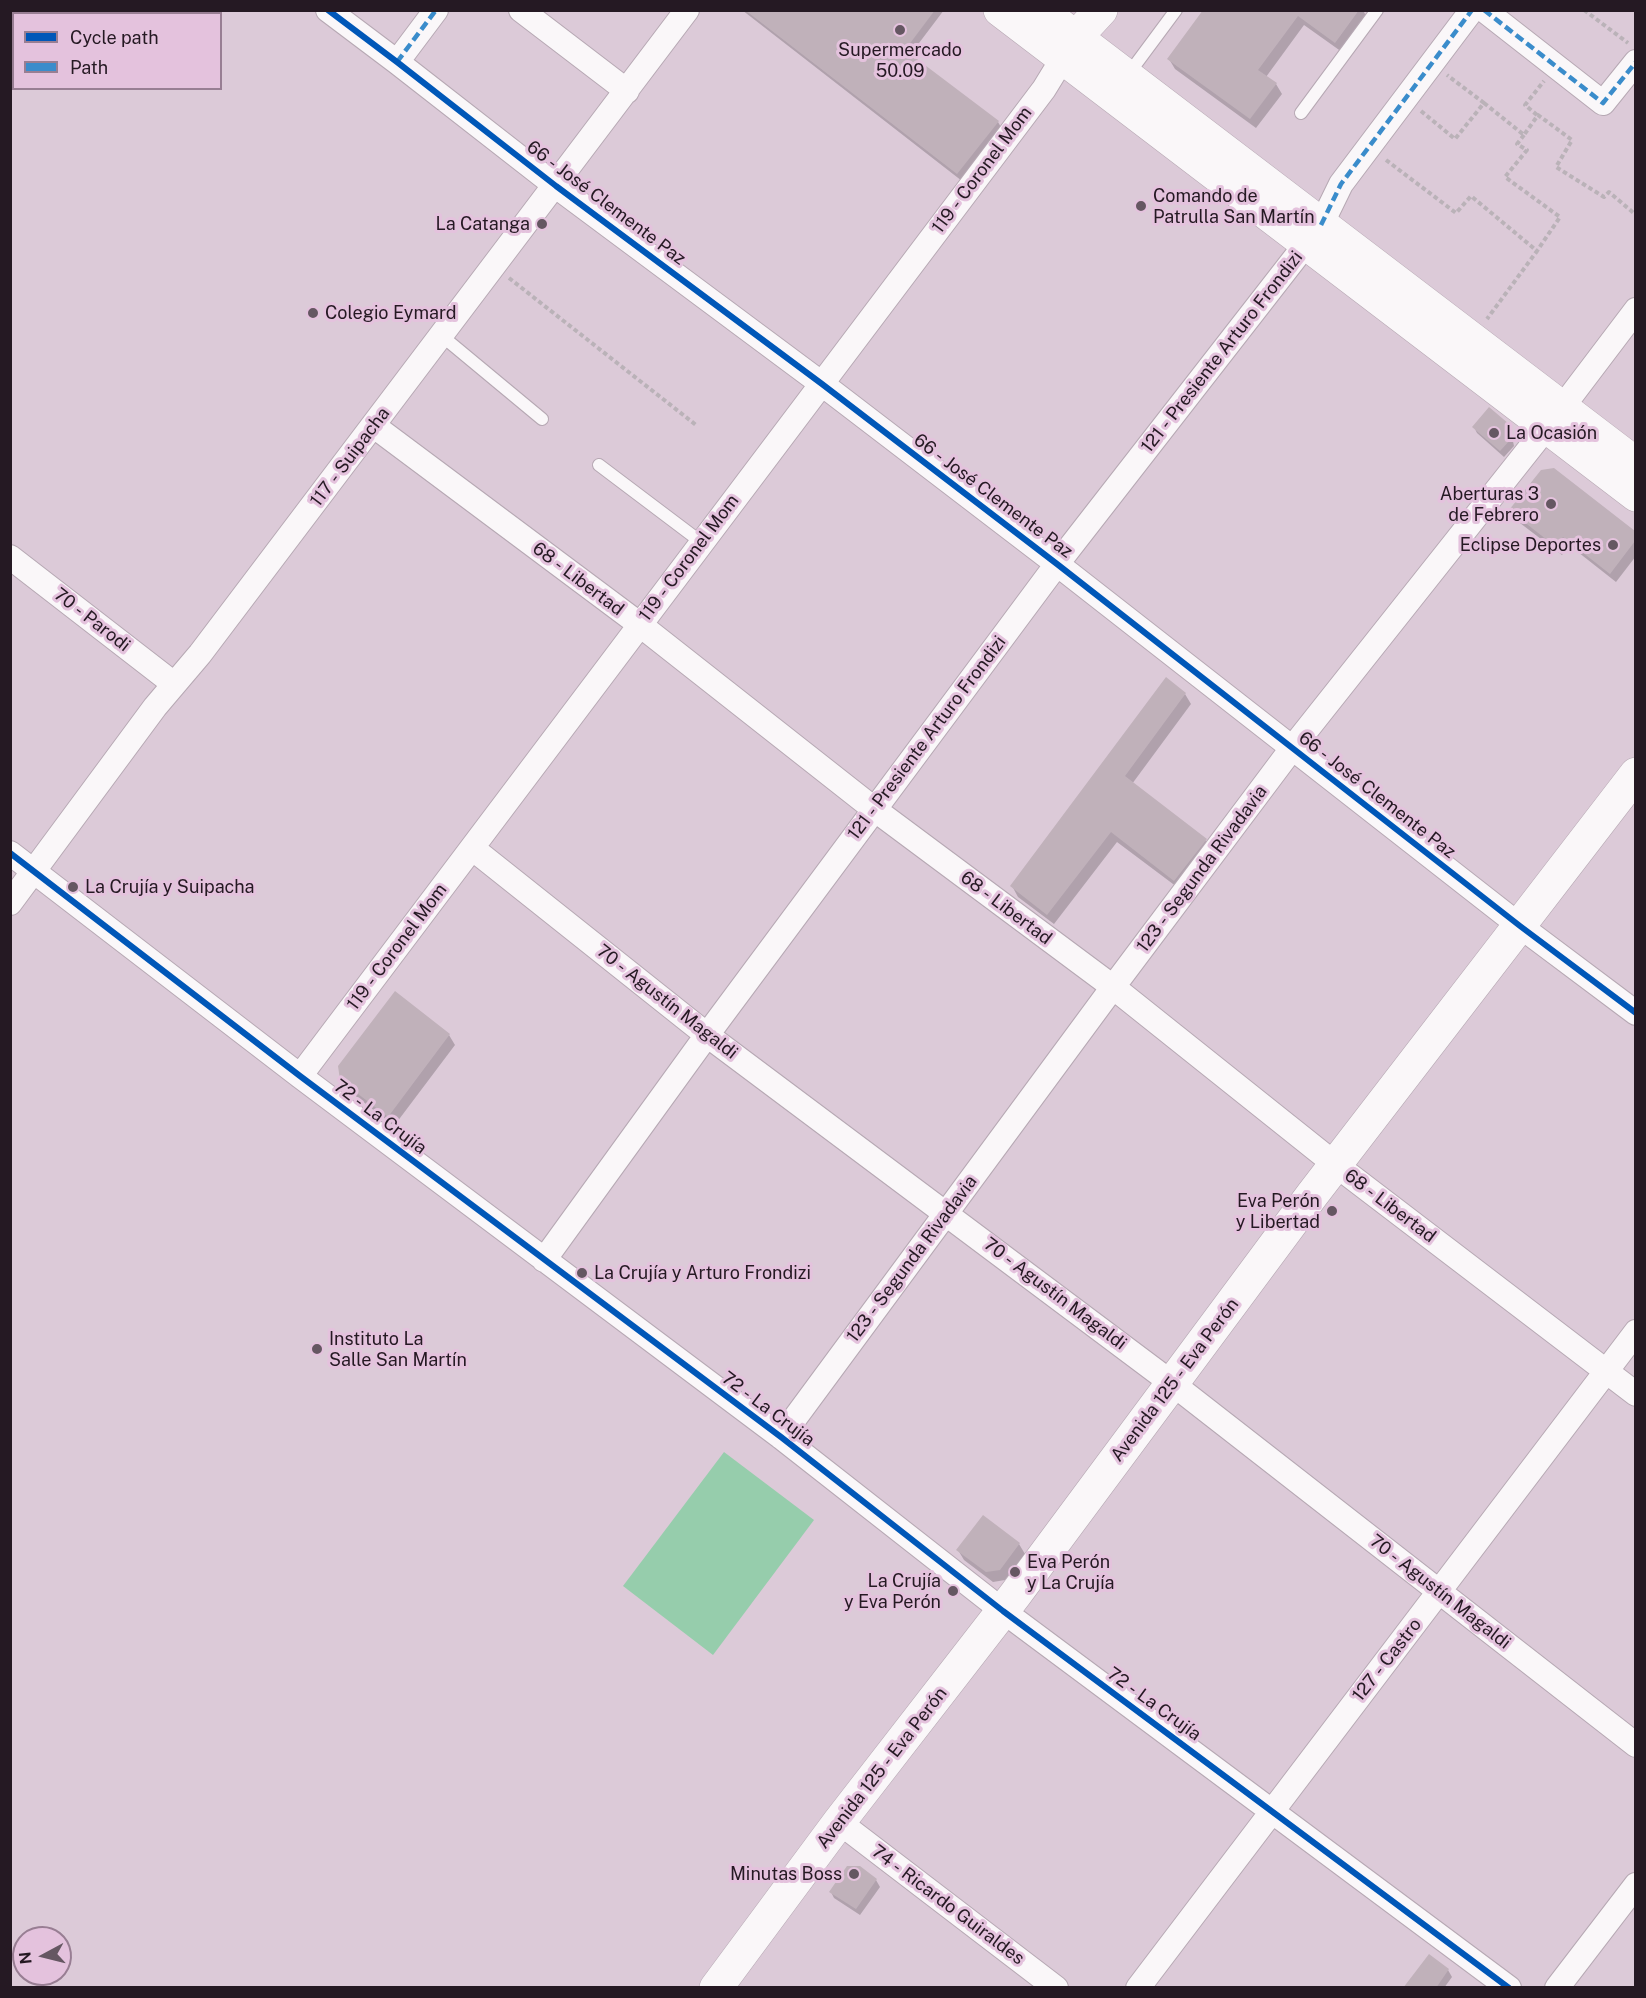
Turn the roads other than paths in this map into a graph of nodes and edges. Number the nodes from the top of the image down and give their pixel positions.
1 (328, 10) edge
2 (436, 10) edge
3 (687, 10) edge
4 (1000, 10) edge
5 (1040, 10) edge
6 (1101, 10) edge
7 (1176, 10) edge
8 (1377, 10) edge
9 (1472, 10) edge
10 (1484, 10) edge
11 (536, 15) edge
12 (1072, 36) edge
13 (397, 62) junction
14 (1635, 62) edge
15 (1126, 76) junction
16 (627, 91) junction
17 (1301, 113) dead end
18 (556, 186) junction
19 (1314, 235) junction
20 (1635, 310) edge
21 (442, 336) junction
22 (822, 384) junction
23 (542, 419) dead end
24 (1553, 419) junction
25 (374, 426) junction
26 (1635, 464) edge
27 (599, 465) dead end
28 (1635, 495) edge
29 (701, 542) junction
30 (10, 557) edge
31 (1057, 564) junction
32 (639, 624) junction
33 (174, 684) junction
34 (1293, 747) junction
35 (1635, 774) edge
36 (874, 809) junction
37 (472, 848) junction
38 (10, 853) edge
39 (34, 871) junction
40 (10, 903) edge
41 (1520, 926) junction
42 (1113, 987) junction
43 (1635, 1013) edge
44 (707, 1035) junction
45 (300, 1076) junction
46 (1336, 1165) junction
47 (947, 1213) junction
48 (544, 1260) junction
49 (1635, 1332) edge
50 (1605, 1371) junction
51 (1173, 1384) junction
52 (1635, 1394) edge
53 (781, 1437) junction
54 (1440, 1592) junction
55 (1003, 1611) junction
56 (1635, 1745) edge
57 (1272, 1810) junction
58 (839, 1822) junction
59 (1635, 1885) edge
60 (716, 1988) edge
61 (1056, 1988) edge
62 (1138, 1988) edge
63 (1509, 1988) edge
64 (1557, 1988) edge

1 - 13 street, 66 - José Clemente Paz
2 - 13 street
3 - 16 street, 117 - Suipacha
4 - 12 main road
5 - 12 main road
6 - 12 main road, 119 - Coronel Mom
7 - 15 lane
8 - 17 lane
9 - 19 street, 121 - Presiente Arturo Frondizi
10 - 14 street
11 - 16 street
12 - 15 main road
12 - 19 main road
12 - 22 street, 119 - Coronel Mom
13 - 18 street, 66 - José Clemente Paz
15 - 19 main road
16 - 18 street, 117 - Suipacha
18 - 21 street, 117 - Suipacha
18 - 22 street, 66 - José Clemente Paz
19 - 24 main road
19 - 31 street, 121 - Presiente Arturo Frondizi
20 - 24 street, 123 - Segunda Rivadavia
21 - 23 lane
21 - 25 street, 117 - Suipacha
22 - 29 street, 119 - Coronel Mom
22 - 31 street, 66 - José Clemente Paz
24 - 26 main road
24 - 28 main road
24 - 34 street, 123 - Segunda Rivadavia
25 - 32 street, 68 - Libertad
25 - 33 street, 117 - Suipacha
27 - 29 lane
29 - 32 street, 119 - Coronel Mom
30 - 33 street, 70 - Parodi
31 - 34 street, 66 - José Clemente Paz
31 - 36 street, 121 - Presiente Arturo Frondizi
32 - 36 street, 68 - Libertad
32 - 37 street, 119 - Coronel Mom
33 - 39 street, 117 - Suipacha
34 - 41 street, 66 - José Clemente Paz
34 - 42 street, 123 - Segunda Rivadavia
35 - 41 main road, Avenida 125 - Eva Perón
36 - 42 street, 68 - Libertad
36 - 44 street, 121 - Presiente Arturo Frondizi
37 - 44 street, 70 - Agustín Magaldi
37 - 45 street, 119 - Coronel Mom
38 - 39 street, 72 - La Crujía
39 - 40 street, 117 - Suipacha
39 - 45 street, 72 - La Crujía
41 - 43 street, 66 - José Clemente Paz
41 - 46 main road, Avenida 125 - Eva Perón
42 - 46 street, 68 - Libertad
42 - 47 street, 123 - Segunda Rivadavia
44 - 47 street, 70 - Agustín Magaldi
44 - 48 street, 121 - Presiente Arturo Frondizi
45 - 48 street, 72 - La Crujía
46 - 50 street, 68 - Libertad
46 - 51 main road, Avenida 125 - Eva Perón
47 - 51 street, 70 - Agustín Magaldi
47 - 53 street, 123 - Segunda Rivadavia
48 - 53 street, 72 - La Crujía
49 - 50 street, 127 - Castro
50 - 52 street, 68 - Libertad
50 - 54 street, 127 - Castro
51 - 54 street, 70 - Agustín Magaldi
51 - 55 main road, Avenida 125 - Eva Perón
53 - 55 street, 72 - La Crujía
54 - 56 street, 70 - Agustín Magaldi
54 - 57 street, 127 - Castro
55 - 57 street, 72 - La Crujía
55 - 58 main road, Avenida 125 - Eva Perón
57 - 62 street, 127 - Castro
57 - 63 street, 72 - La Crujía
58 - 60 main road, Avenida 125 - Eva Perón
58 - 61 street, 74 - Ricardo Guiraldes
59 - 64 street

